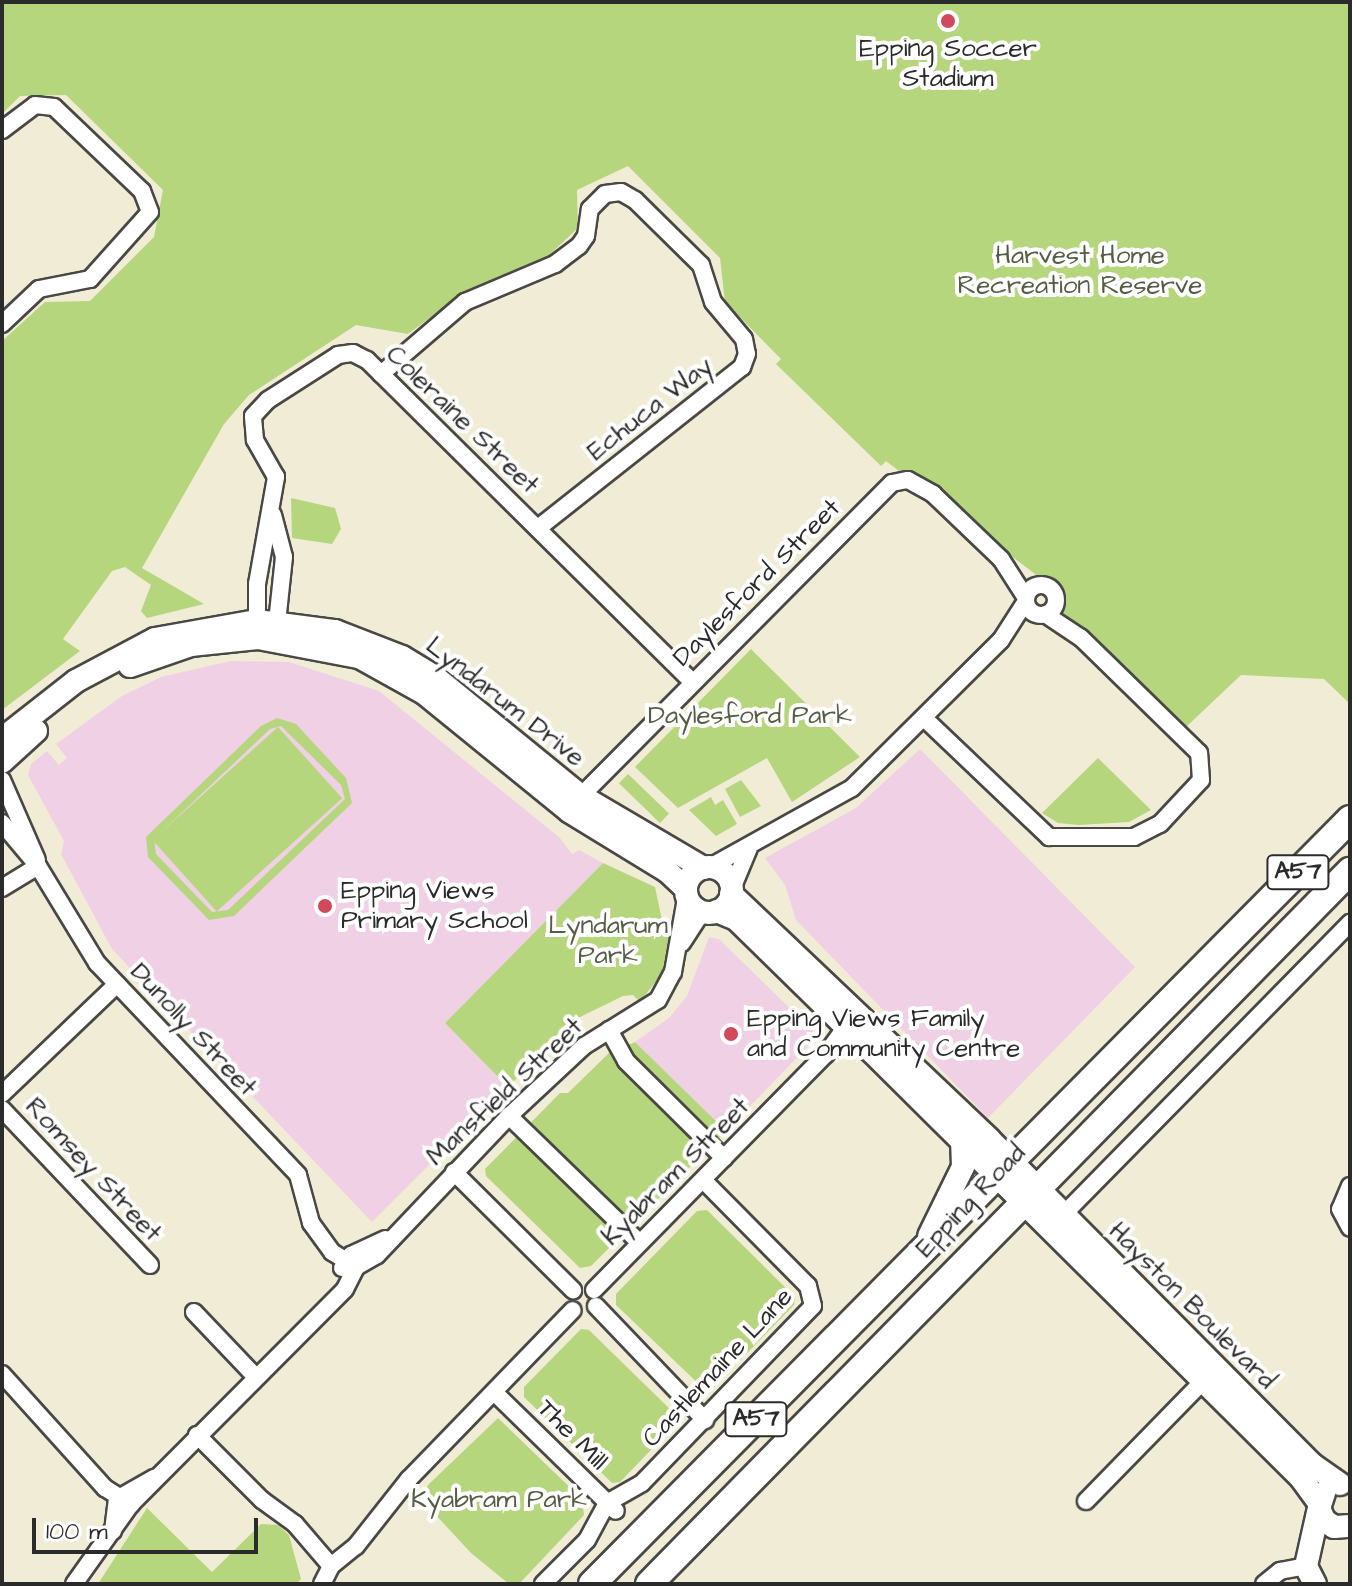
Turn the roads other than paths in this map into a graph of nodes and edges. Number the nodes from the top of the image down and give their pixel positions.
1 (2, 130) edge
2 (2, 324) edge
3 (381, 374) junction
4 (272, 510) junction
5 (538, 528) junction
6 (1001, 559) junction
7 (1038, 585) junction
8 (1026, 600) junction
9 (1047, 611) junction
10 (266, 630) junction
11 (1001, 640) junction
12 (692, 682) junction
13 (924, 718) junction
14 (2, 739) edge
15 (2, 762) edge
16 (2, 780) edge
17 (581, 796) junction
18 (1350, 819) edge
19 (2, 823) edge
20 (749, 847) junction
21 (38, 866) junction
22 (706, 867) junction
23 (1350, 871) edge
24 (2, 888) edge
25 (686, 891) junction
26 (723, 902) junction
27 (1350, 923) edge
28 (678, 951) junction
29 (117, 984) junction
30 (854, 1026) junction
31 (609, 1030) junction
32 (2, 1094) edge
33 (2, 1109) edge
34 (509, 1116) junction
35 (962, 1141) junction
36 (724, 1158) junction
37 (454, 1172) junction
38 (995, 1176) junction
39 (703, 1180) junction
40 (1350, 1186) edge
41 (1029, 1196) junction
42 (1055, 1223) junction
43 (1350, 1228) edge
44 (640, 1243) junction
45 (920, 1254) junction
46 (351, 1261) junction
47 (150, 1265) dead end
48 (588, 1305) junction
49 (194, 1312) dead end
50 (2, 1374) edge
51 (1210, 1375) junction
52 (255, 1376) junction
53 (494, 1392) junction
54 (705, 1420) junction
55 (197, 1435) junction
56 (1346, 1484) edge
57 (124, 1498) junction
58 (1086, 1501) dead end
59 (1319, 1505) junction
60 (612, 1507) junction
61 (1345, 1527) edge
62 (324, 1560) junction
63 (1315, 1575) edge
64 (74, 1584) edge
65 (312, 1584) edge
66 (322, 1584) edge
67 (543, 1584) edge
68 (592, 1584) edge
69 (649, 1584) edge
70 (1264, 1584) edge

1 - 2 street
3 - 4 street, Coleraine Street
3 - 5 street, Coleraine Street
3 - 5 street, Echuca Way
4 - 10 street, Coleraine Street
4 - 10 street, Coleraine Street
5 - 12 street, Coleraine Street
6 - 7 street
6 - 8 street
6 - 12 street, Daylesford Street
7 - 8 street
7 - 9 street
8 - 9 street
8 - 11 street
9 - 11 street
9 - 13 street
10 - 14 street, Lyndarum Drive
10 - 15 street, Lyndarum Drive
10 - 17 street, Lyndarum Drive
10 - 25 street, Lyndarum Drive
11 - 13 street
12 - 17 street, Daylesford Street
13 - 20 street
16 - 21 street, Dunolly Street
17 - 22 street, Lyndarum Drive
18 - 38 main road, Epping Road / A57
19 - 21 street, Dunolly Street
20 - 22 street
20 - 26 street
21 - 24 street
21 - 29 street, Dunolly Street
22 - 25 street
22 - 26 street
23 - 41 main road, Epping Road
25 - 26 street
25 - 28 street, Mansfield Street
26 - 28 street, Mansfield Street
26 - 30 street
27 - 42 street
28 - 31 street, Mansfield Street
29 - 32 street
29 - 46 street, Dunolly Street
30 - 35 street
30 - 36 street, Kyabram Street
30 - 38 street
31 - 34 street, Mansfield Street
31 - 36 street
33 - 47 street, Romsey Street
34 - 37 street, Mansfield Street
34 - 44 street
35 - 38 street
35 - 45 street
36 - 39 street, Kyabram Street
37 - 46 street, Mansfield Street
37 - 48 street
38 - 41 street, Hayston Boulevard
38 - 45 main road, Epping Road / A57
39 - 44 street, Kyabram Street
39 - 54 street, Castlemaine Lane
40 - 43 street
41 - 42 street, Hayston Boulevard
41 - 69 main road, Epping Road
42 - 51 street, Hayston Boulevard
44 - 48 street, Kyabram Street
45 - 68 main road, Epping Road / A57
46 - 52 street, Mansfield Street
48 - 53 street, Kyabram Street
48 - 54 street
49 - 52 street
50 - 57 street
51 - 56 street, Hayston Boulevard
51 - 58 street
51 - 59 street, Hayston Boulevard
52 - 55 street, Mansfield Street
53 - 60 street, The Mill
53 - 62 street, Kyabram Street
54 - 60 street, Castlemaine Lane
55 - 57 street, Mansfield Street
55 - 62 street
56 - 59 street
57 - 64 street
59 - 61 street, Hayston Boulevard
59 - 63 street
60 - 67 street
61 - 63 street
62 - 65 street
62 - 66 street
63 - 70 street

